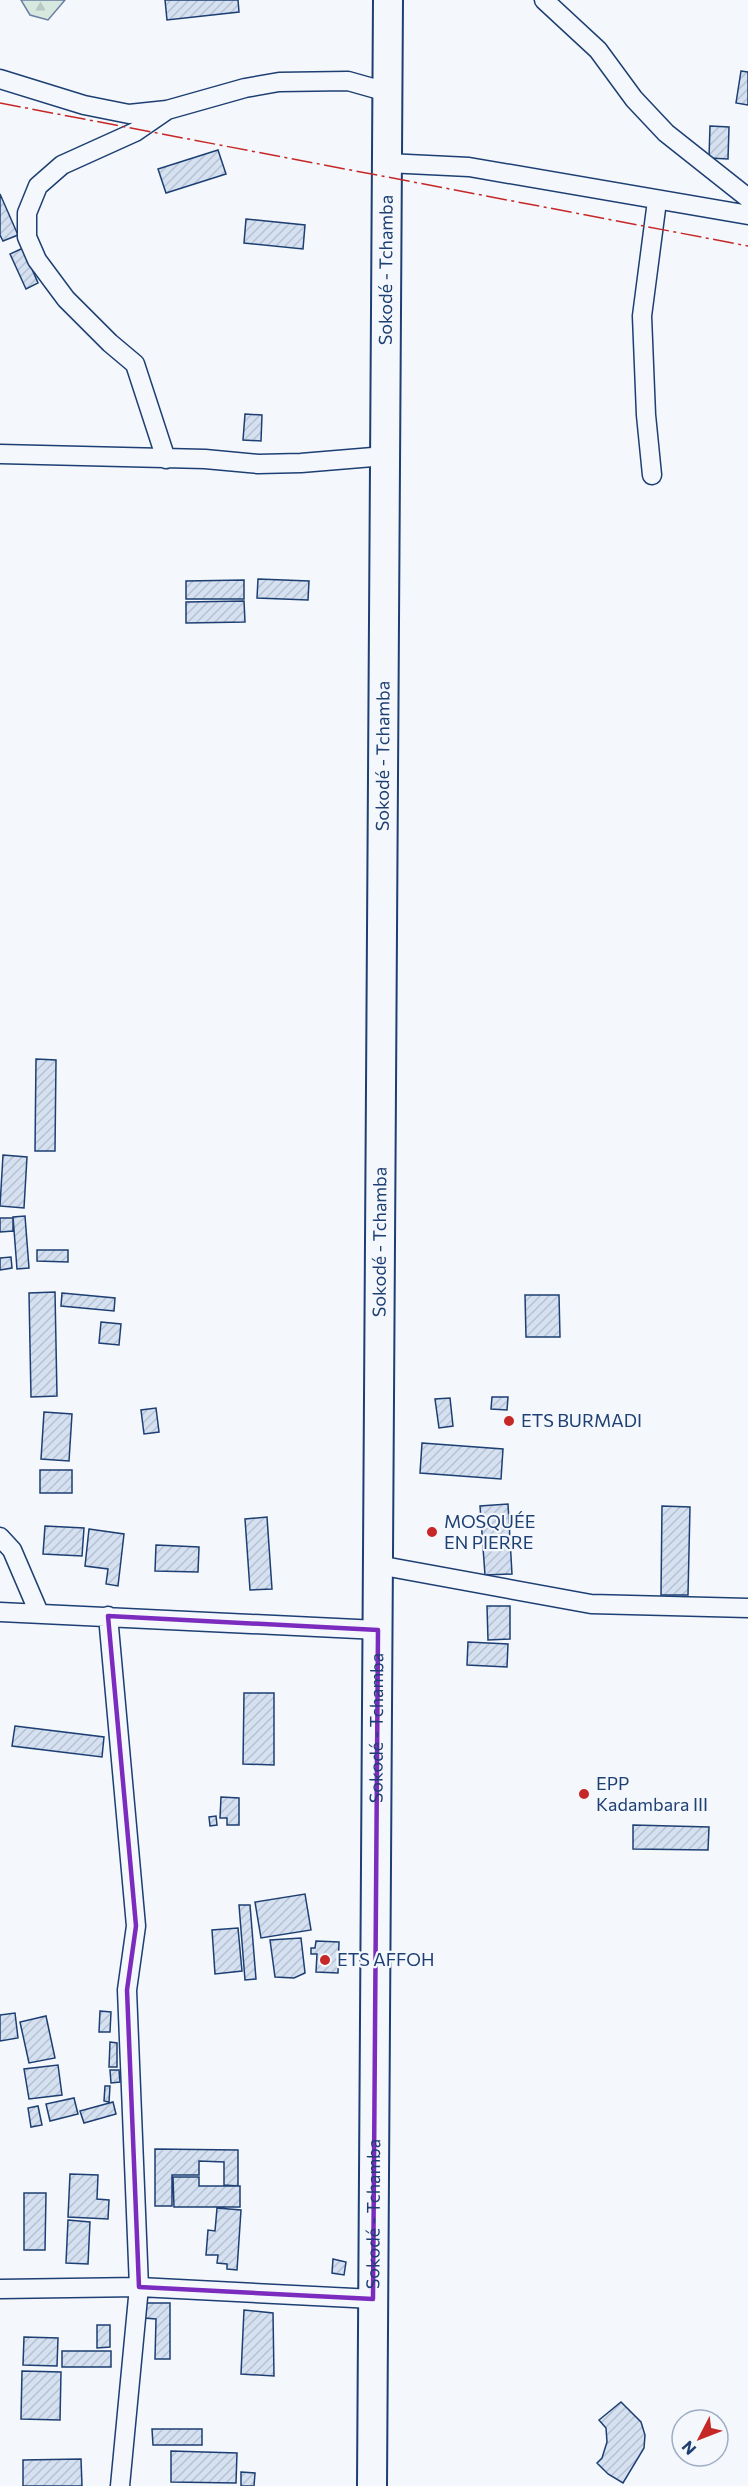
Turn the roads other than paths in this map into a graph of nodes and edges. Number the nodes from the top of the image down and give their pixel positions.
1 (388, 0) edge
2 (544, 0) edge
3 (0, 79) edge
4 (387, 92) junction
5 (167, 110) junction
6 (387, 163) junction
7 (748, 198) edge
8 (657, 201) junction
9 (748, 215) edge
10 (0, 454) edge
11 (385, 456) junction
12 (166, 459) junction
13 (652, 475) dead end
14 (0, 1537) edge
15 (378, 1565) junction
16 (748, 1608) edge
17 (0, 1612) edge
18 (39, 1613) junction
19 (108, 1616) junction
20 (378, 1630) junction
21 (139, 2287) junction
22 (0, 2289) edge
23 (373, 2298) junction
24 (120, 2486) edge
25 (372, 2486) edge

1 - 4 main road, Sokodé - Tchamba
2 - 7 street
3 - 5 street
4 - 5 street
4 - 6 main road, Sokodé - Tchamba
5 - 12 street
6 - 8 street
6 - 11 main road, Sokodé - Tchamba
8 - 9 street
8 - 13 street
10 - 12 street
11 - 12 street
11 - 15 main road, Sokodé - Tchamba
14 - 18 street
15 - 16 street
15 - 20 main road, Sokodé - Tchamba
17 - 18 street
18 - 19 street
19 - 20 street
19 - 21 street
20 - 23 main road, Sokodé - Tchamba
21 - 22 street
21 - 23 street
21 - 24 street
23 - 25 main road, Sokodé - Tchamba

